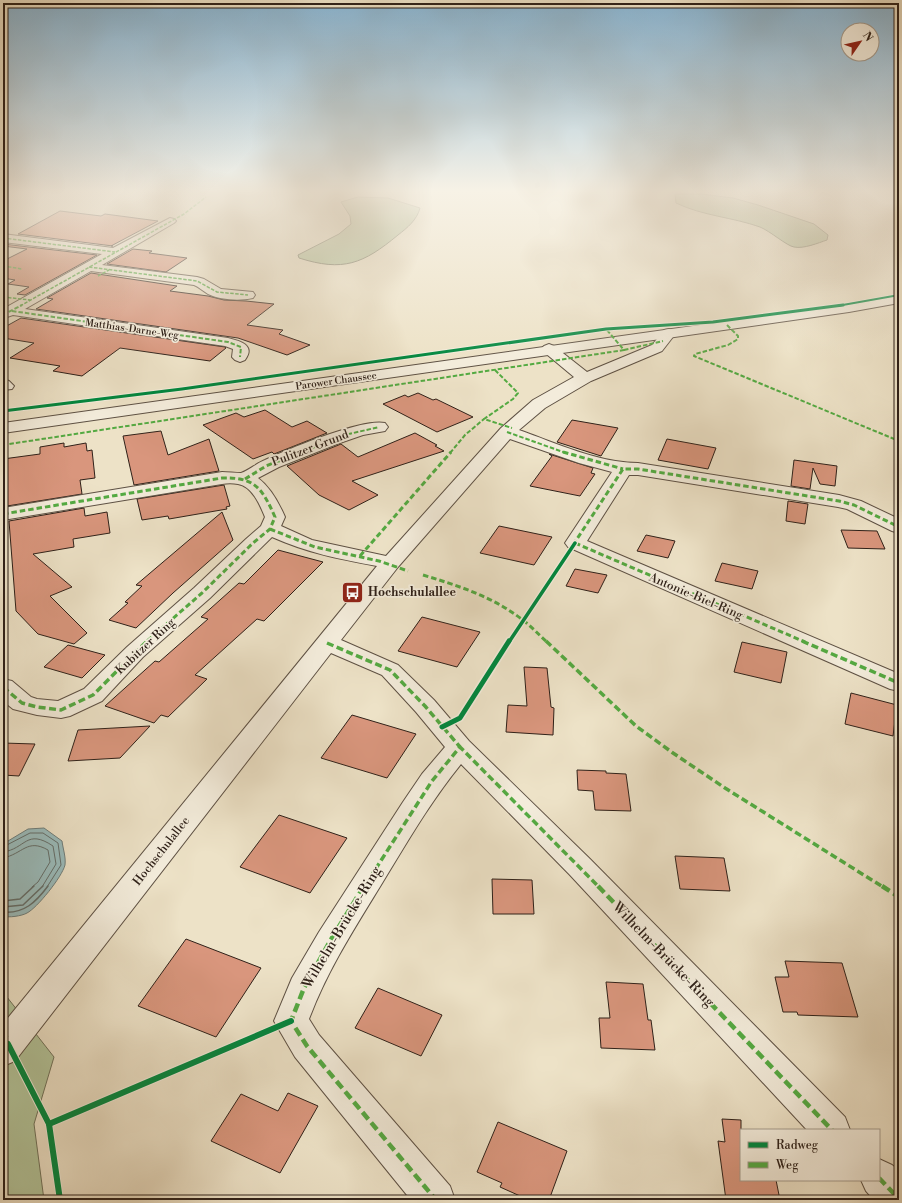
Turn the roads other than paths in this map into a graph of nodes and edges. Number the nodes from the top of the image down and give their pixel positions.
1 (77, 247) edge
2 (124, 247) edge
3 (116, 252) junction
4 (88, 267) junction
5 (248, 295) dead end
6 (3, 297) edge
7 (899, 299) edge
8 (30, 300) junction
9 (7, 313) edge
10 (669, 333) junction
11 (549, 349) junction
12 (240, 357) dead end
13 (584, 378) junction
14 (379, 427) dead end
15 (3, 428) edge
16 (507, 432) junction
17 (623, 468) junction
18 (245, 479) junction
19 (3, 514) edge
20 (899, 527) edge
21 (270, 529) junction
22 (391, 563) junction
23 (327, 643) junction
24 (899, 683) edge
25 (3, 687) edge
26 (460, 746) junction
27 (3, 1050) edge
28 (831, 1129) edge
29 (880, 1179) edge
30 (899, 1199) edge
31 (436, 1200) edge

1 - 3 street
2 - 3 street
3 - 4 street
4 - 5 street
4 - 8 street
6 - 8 street
7 - 10 street, Parower Chaussee
8 - 9 street
9 - 12 street, Matthias-Darne-Weg
10 - 11 street, Parower Chaussee
10 - 13 street, Hochschulallee
11 - 13 street
11 - 15 street, Parower Chaussee
13 - 16 street, Hochschulallee
14 - 18 street, Pulitzer Grund
16 - 17 street
16 - 22 street, Hochschulallee
17 - 20 street
17 - 24 street, Antonie-Biel-Ring
18 - 19 street
18 - 21 street
21 - 22 street
21 - 25 street, Kubitzer Ring
22 - 23 street, Hochschulallee
23 - 26 street, Wilhelm-Brücke-Ring
23 - 27 street, Hochschulallee
26 - 28 street, Wilhelm-Brücke-Ring
26 - 31 street, Wilhelm-Brücke-Ring
29 - 30 street

